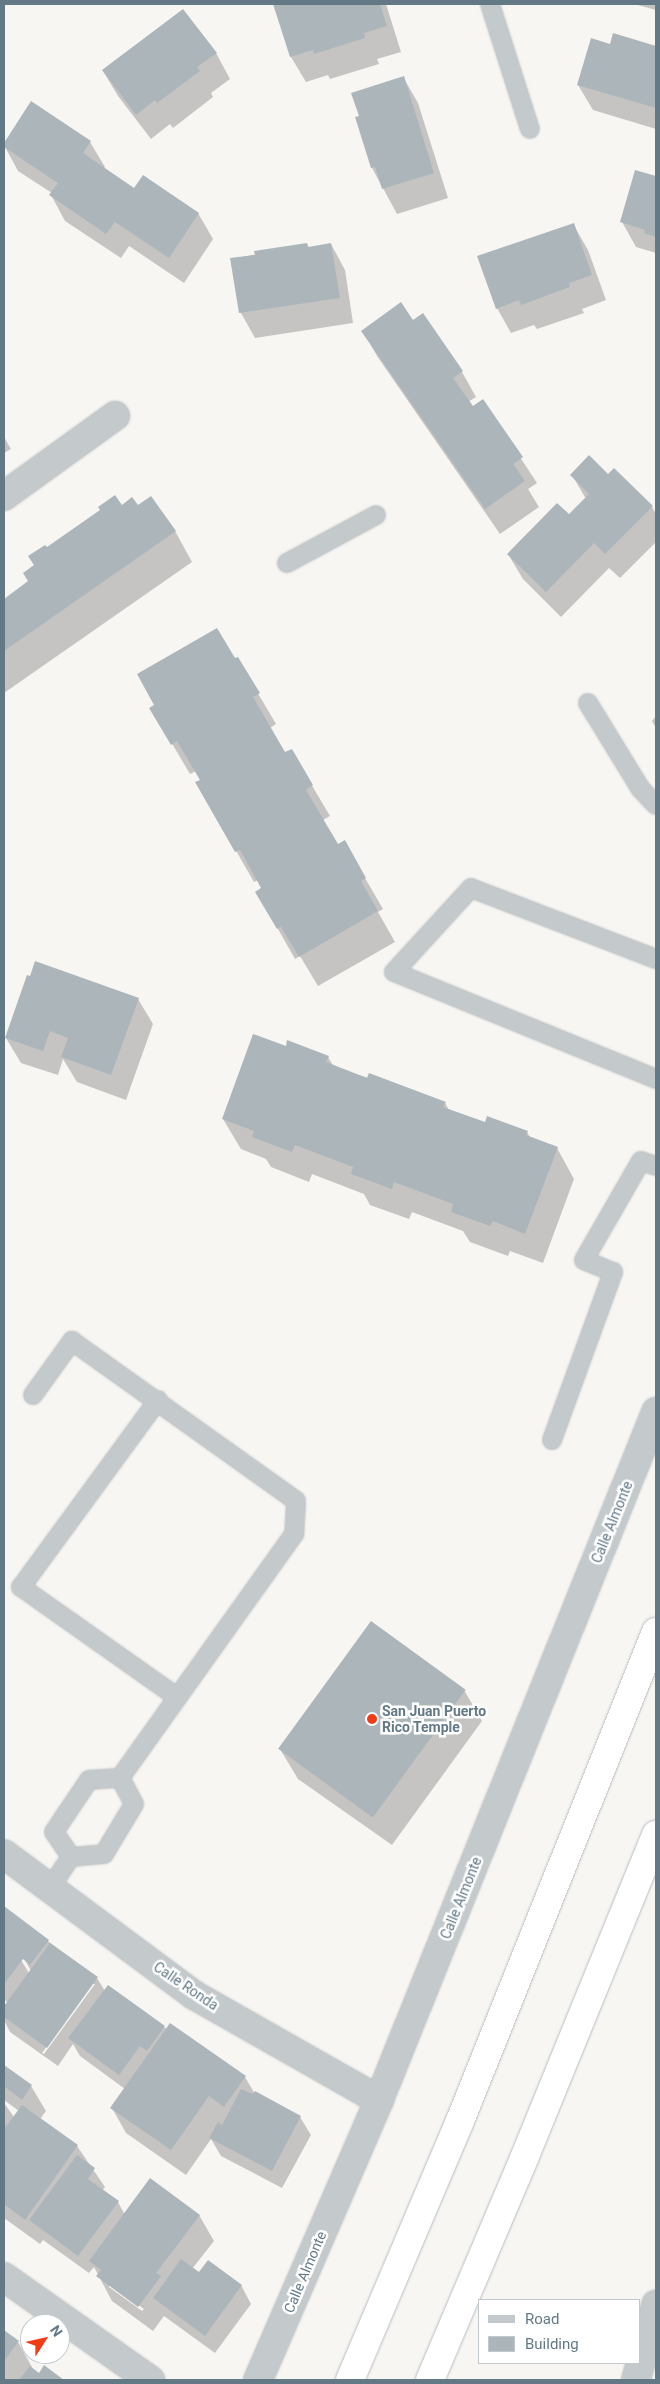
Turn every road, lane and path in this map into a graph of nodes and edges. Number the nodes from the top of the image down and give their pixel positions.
1 (490, 4) edge
2 (530, 129) dead end
3 (115, 416) dead end
4 (4, 496) edge
5 (376, 515) dead end
6 (287, 563) dead end
7 (588, 703) dead end
8 (656, 805) edge
9 (656, 960) edge
10 (656, 1079) edge
11 (656, 1166) edge
12 (32, 1395) dead end
13 (158, 1400) junction
14 (656, 1412) edge
15 (552, 1440) dead end
16 (656, 1632) edge
17 (177, 1697) junction
18 (120, 1778) junction
19 (656, 1835) edge
20 (4, 1854) edge
21 (71, 1857) junction
22 (50, 1888) junction
23 (379, 2100) junction
24 (4, 2277) edge
25 (656, 2305) edge
26 (150, 2380) edge
27 (258, 2380) edge
28 (350, 2380) edge
29 (430, 2380) edge
30 (636, 2380) edge

1 - 2 lane
3 - 4 street
5 - 6 lane
7 - 8 lane
9 - 10 lane
11 - 15 lane
12 - 13 lane
13 - 17 lane
13 - 17 lane
14 - 23 street, Calle Almonte
16 - 28 highway
17 - 18 lane
18 - 21 lane
18 - 21 lane
19 - 29 highway
20 - 22 street, Calle Ronda
21 - 22 lane
22 - 23 street, Calle Ronda
23 - 27 street, Calle Almonte
24 - 26 street
25 - 30 street

